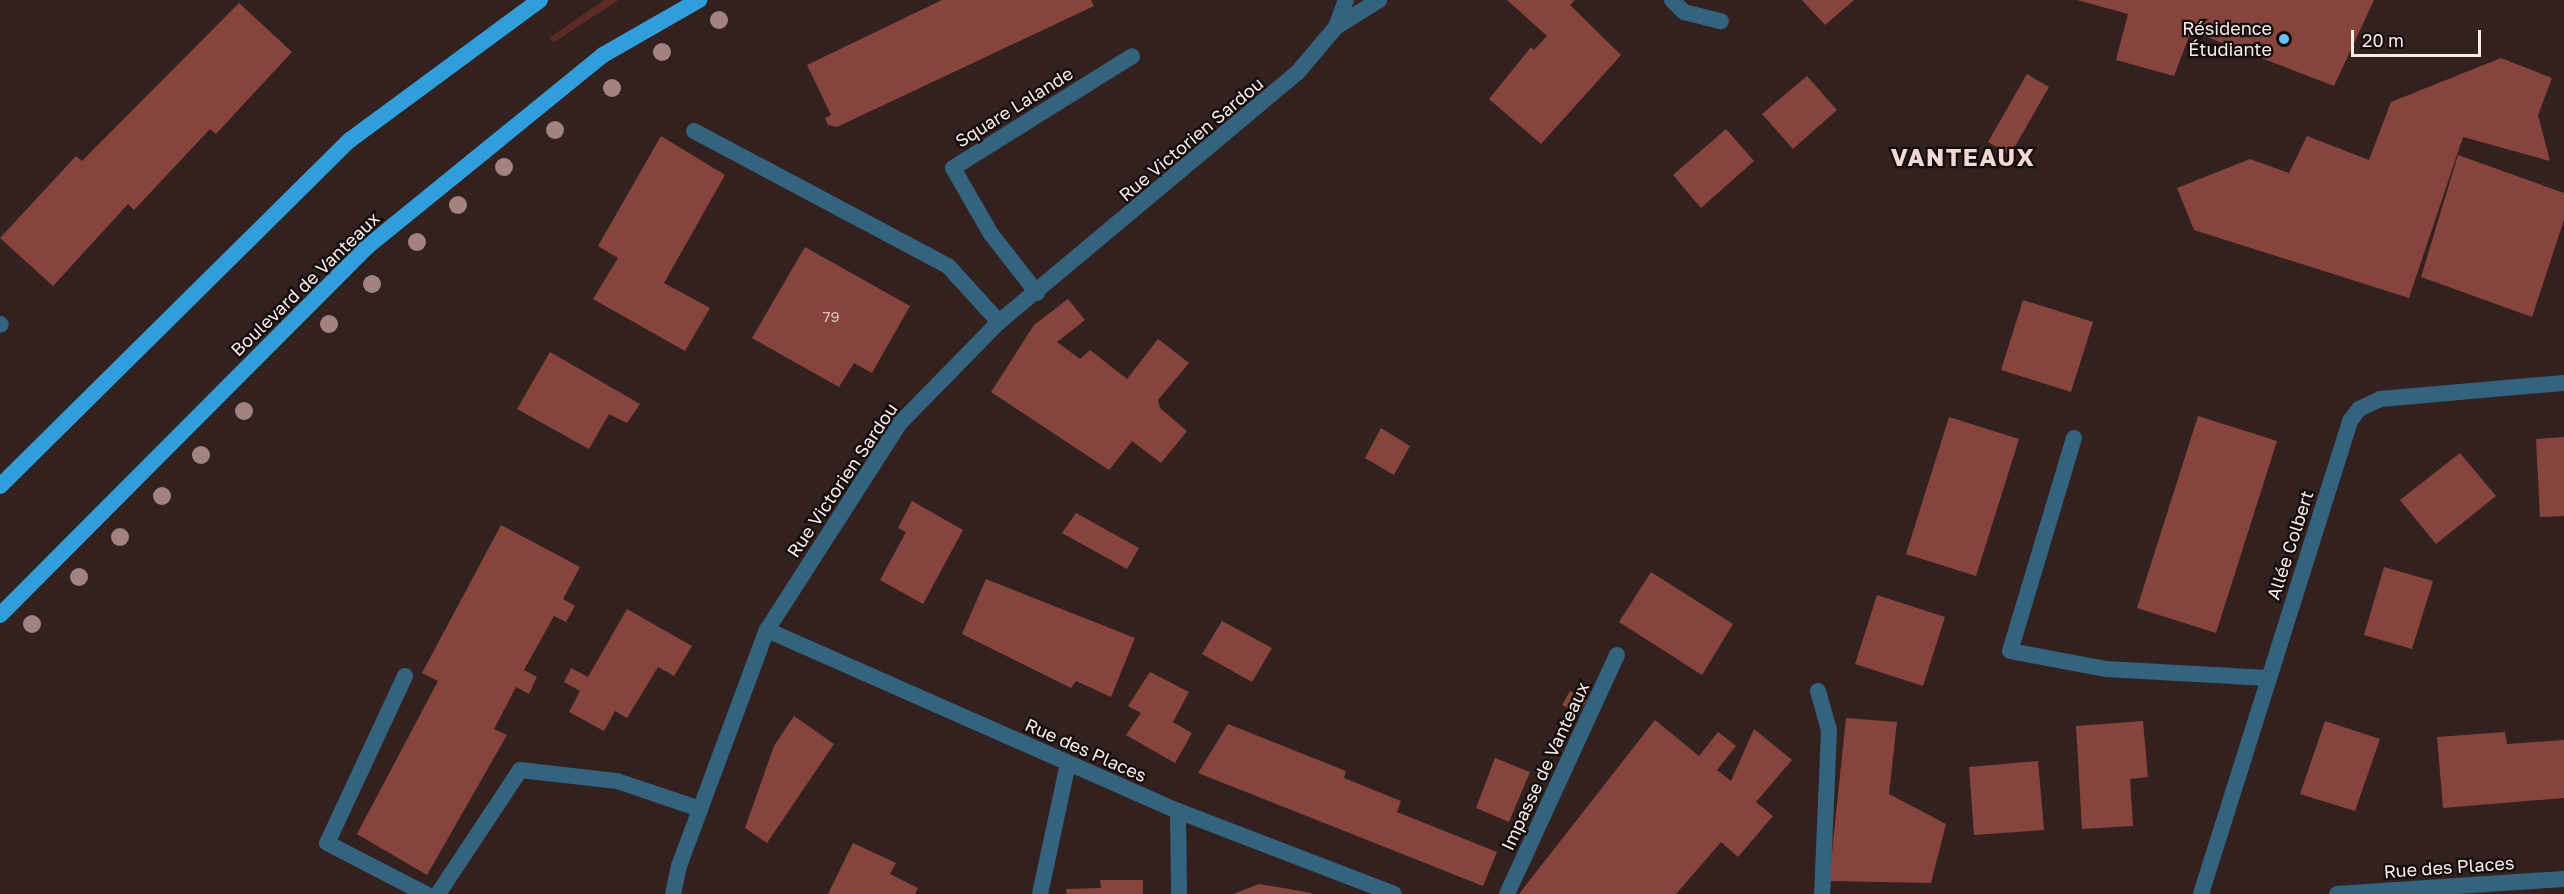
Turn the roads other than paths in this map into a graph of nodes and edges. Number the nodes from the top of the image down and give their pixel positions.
1 (540, 0) edge
2 (699, 0) edge
3 (1346, 0) edge
4 (1379, 0) edge
5 (1672, 0) edge
6 (1721, 21) dead end
7 (1336, 27) junction
8 (1132, 56) dead end
9 (694, 131) dead end
10 (1037, 293) junction
11 (999, 322) junction
12 (2564, 384) edge
13 (2074, 438) dead end
14 (0, 486) edge
15 (0, 615) edge
16 (767, 630) junction
17 (1617, 655) dead end
18 (405, 676) dead end
19 (2268, 678) junction
20 (1818, 691) dead end
21 (1068, 763) junction
22 (700, 809) junction
23 (1178, 811) junction
24 (2564, 879) edge
25 (426, 894) edge
26 (438, 894) edge
27 (673, 894) edge
28 (1040, 894) edge
29 (1179, 894) edge
30 (1394, 894) edge
31 (1507, 894) edge
32 (1822, 894) edge
33 (2201, 894) edge
34 (2337, 894) edge

1 - 14 main road
2 - 15 main road, Boulevard de Vanteaux
3 - 7 street, Rue Victorien Sardou
4 - 7 street
5 - 6 street
7 - 10 street, Rue Victorien Sardou
8 - 10 street, Square Lalande
9 - 11 street
10 - 11 street, Rue Victorien Sardou
11 - 16 street, Rue Victorien Sardou
12 - 19 street, Allée Colbert
13 - 19 street
16 - 21 street, Rue des Places
16 - 22 street, Rue Victorien Sardou
17 - 31 street, Impasse de Vanteaux
18 - 25 street
19 - 33 street, Allée Colbert
20 - 32 street
21 - 23 street, Rue des Places
21 - 28 street
22 - 26 street
22 - 27 street, Rue Victorien Sardou
23 - 29 street
23 - 30 street, Rue des Places
24 - 34 street, Rue des Places

